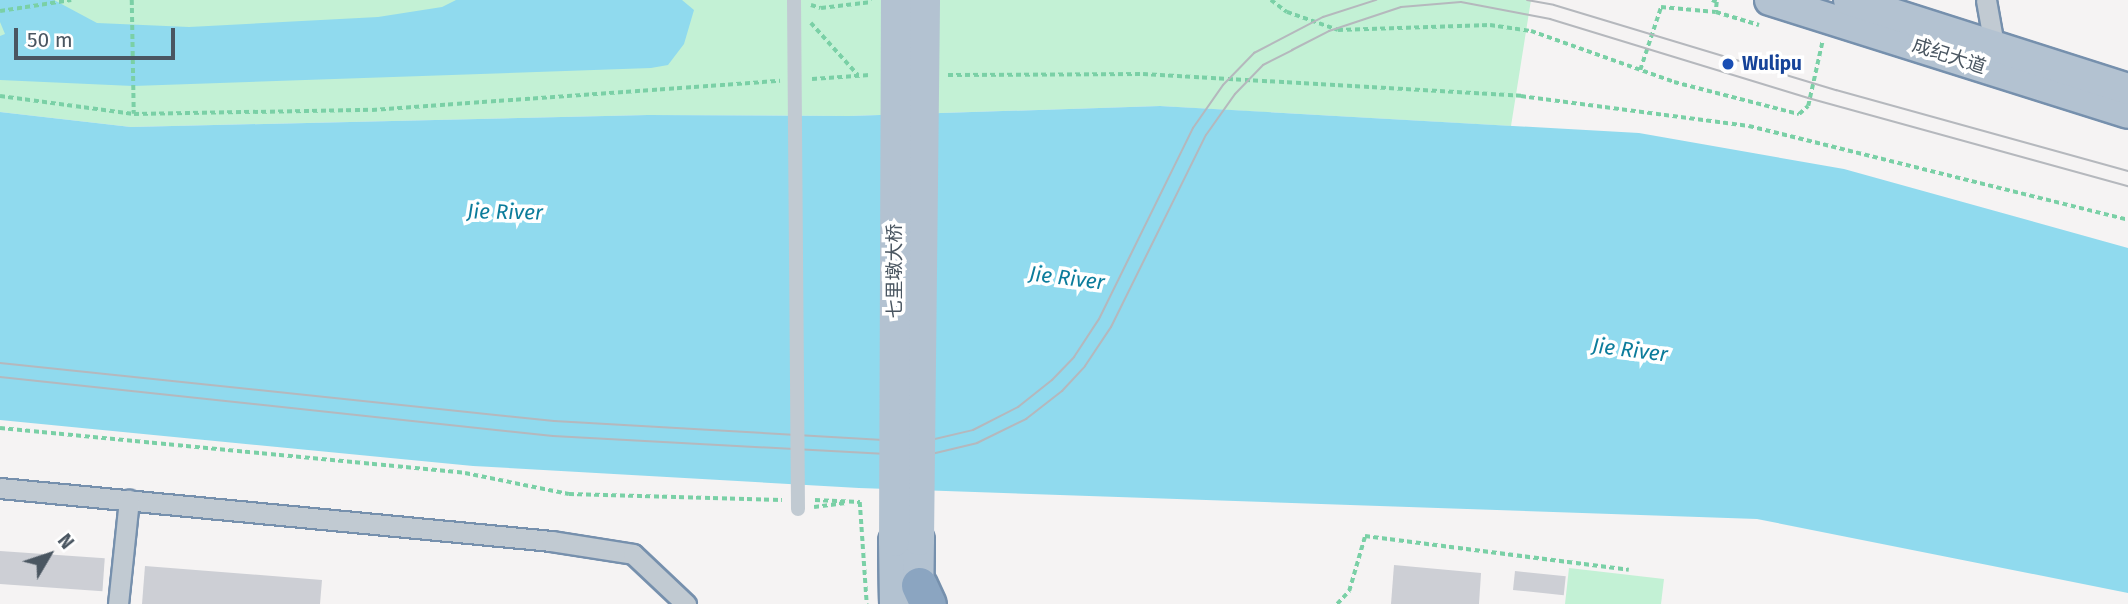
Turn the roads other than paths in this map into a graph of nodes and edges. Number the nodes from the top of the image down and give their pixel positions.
1 (896, 0) edge
2 (925, 0) edge
3 (1770, 0) edge
4 (1849, 0) edge
5 (1986, 0) edge
6 (801, 2) edge
7 (1994, 46) junction
8 (2128, 89) edge
9 (2128, 113) edge
10 (0, 488) edge
11 (129, 500) junction
12 (798, 503) road end
13 (907, 540) junction
14 (915, 599) edge
15 (118, 604) edge
16 (686, 604) edge

1 - 13 main road, 七里墩大桥, bridge
2 - 13 main road, 七里墩大桥, bridge
3 - 9 main road, 成纪大道
4 - 7 main road, 成纪大道
5 - 7 street
6 - 12 street, bridge
7 - 8 main road, 成纪大道
10 - 11 street
11 - 15 street
11 - 16 street
13 - 14 main road

